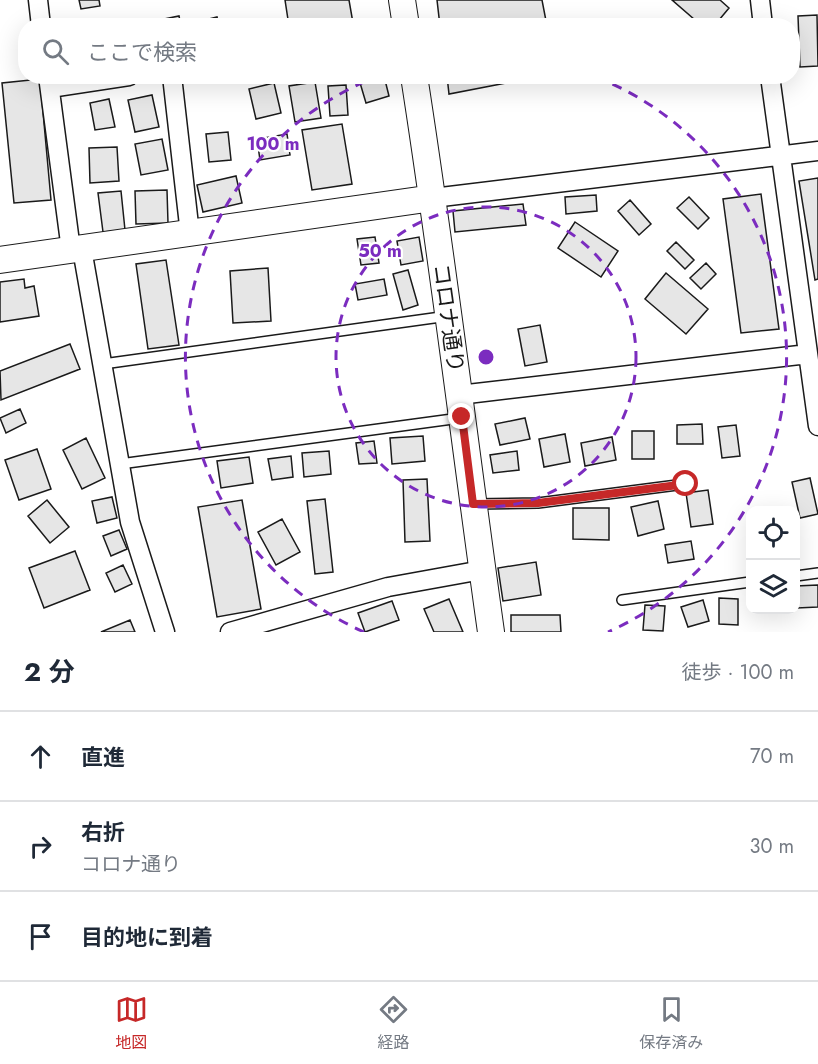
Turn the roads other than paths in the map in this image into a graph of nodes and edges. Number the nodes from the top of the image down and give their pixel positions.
1 (38, 0) edge
2 (402, 0) edge
3 (760, 0) edge
4 (40, 18) edge
5 (405, 18) edge
6 (762, 18) edge
7 (49, 84) edge
8 (173, 84) edge
9 (415, 84) edge
10 (771, 84) edge
11 (818, 151) edge
12 (781, 157) junction
13 (433, 198) junction
14 (190, 234) junction
15 (77, 250) junction
16 (0, 260) edge
17 (448, 316) junction
18 (808, 354) junction
19 (103, 364) junction
20 (461, 406) junction
21 (818, 426) edge
22 (120, 464) junction
23 (686, 484) dead end
24 (473, 504) junction
25 (482, 570) junction
26 (818, 573) edge
27 (800, 575) edge
28 (746, 583) edge
29 (622, 600) dead end
30 (165, 632) edge
31 (230, 632) edge
32 (491, 632) edge

1 - 4 street
2 - 5 street
3 - 6 street
7 - 15 street
8 - 14 street
9 - 13 street, コロナ通り
10 - 12 street
11 - 12 street
12 - 13 street
12 - 18 street
13 - 14 street
13 - 17 street, コロナ通り
14 - 15 street
15 - 16 street
15 - 19 street
17 - 19 lane
17 - 20 street, コロナ通り
18 - 20 street
18 - 21 street
19 - 22 street
20 - 22 lane
20 - 24 street, コロナ通り
22 - 30 street
23 - 24 lane
24 - 25 street, コロナ通り
25 - 31 street
25 - 32 street, コロナ通り
26 - 27 lane
28 - 29 lane

